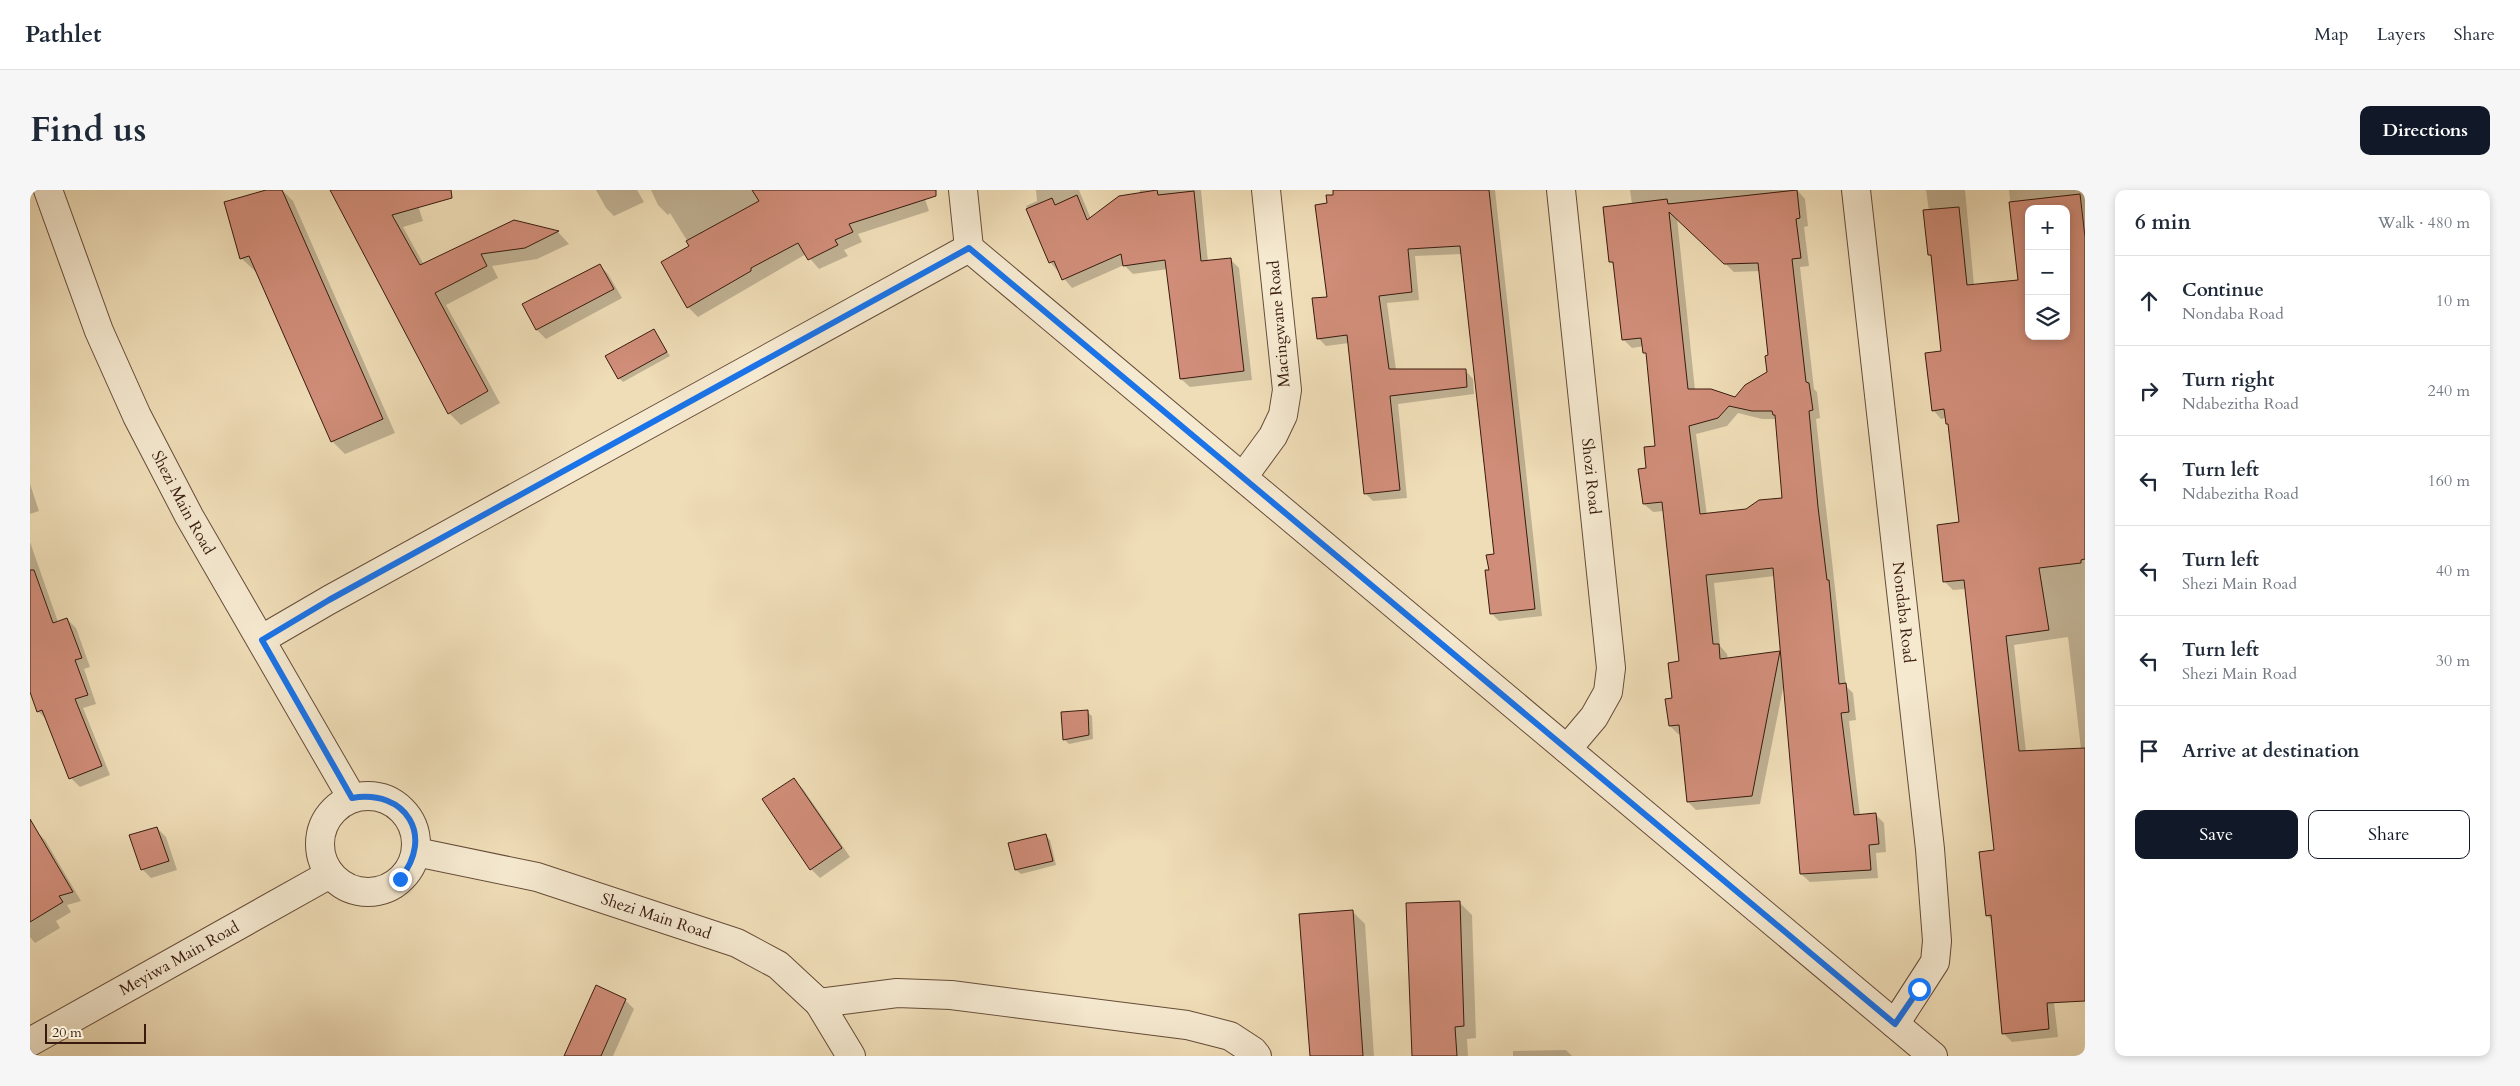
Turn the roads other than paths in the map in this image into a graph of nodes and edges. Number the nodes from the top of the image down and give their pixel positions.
1 (48, 190) edge
2 (964, 190) edge
3 (1266, 190) edge
4 (1561, 190) edge
5 (1856, 190) edge
6 (969, 248) junction
7 (1243, 477) junction
8 (262, 640) junction
9 (1567, 749) junction
10 (352, 798) junction
11 (416, 852) junction
12 (330, 874) junction
13 (819, 1003) junction
14 (1895, 1024) junction
15 (30, 1042) edge
16 (852, 1056) edge
17 (1257, 1056) edge
18 (1933, 1056) edge

1 - 8 street, Shezi Main Road
2 - 6 street
3 - 7 street, Macingwane Road
4 - 9 street, Shozi Road
5 - 14 street, Nondaba Road
6 - 7 street
6 - 8 street
7 - 9 street
8 - 10 street, Shezi Main Road
9 - 14 street
10 - 11 street
10 - 12 street
11 - 12 street
11 - 13 street, Shezi Main Road
12 - 15 street, Meyiwa Main Road
13 - 16 street, Shezi Main Road
13 - 17 street
14 - 18 street

